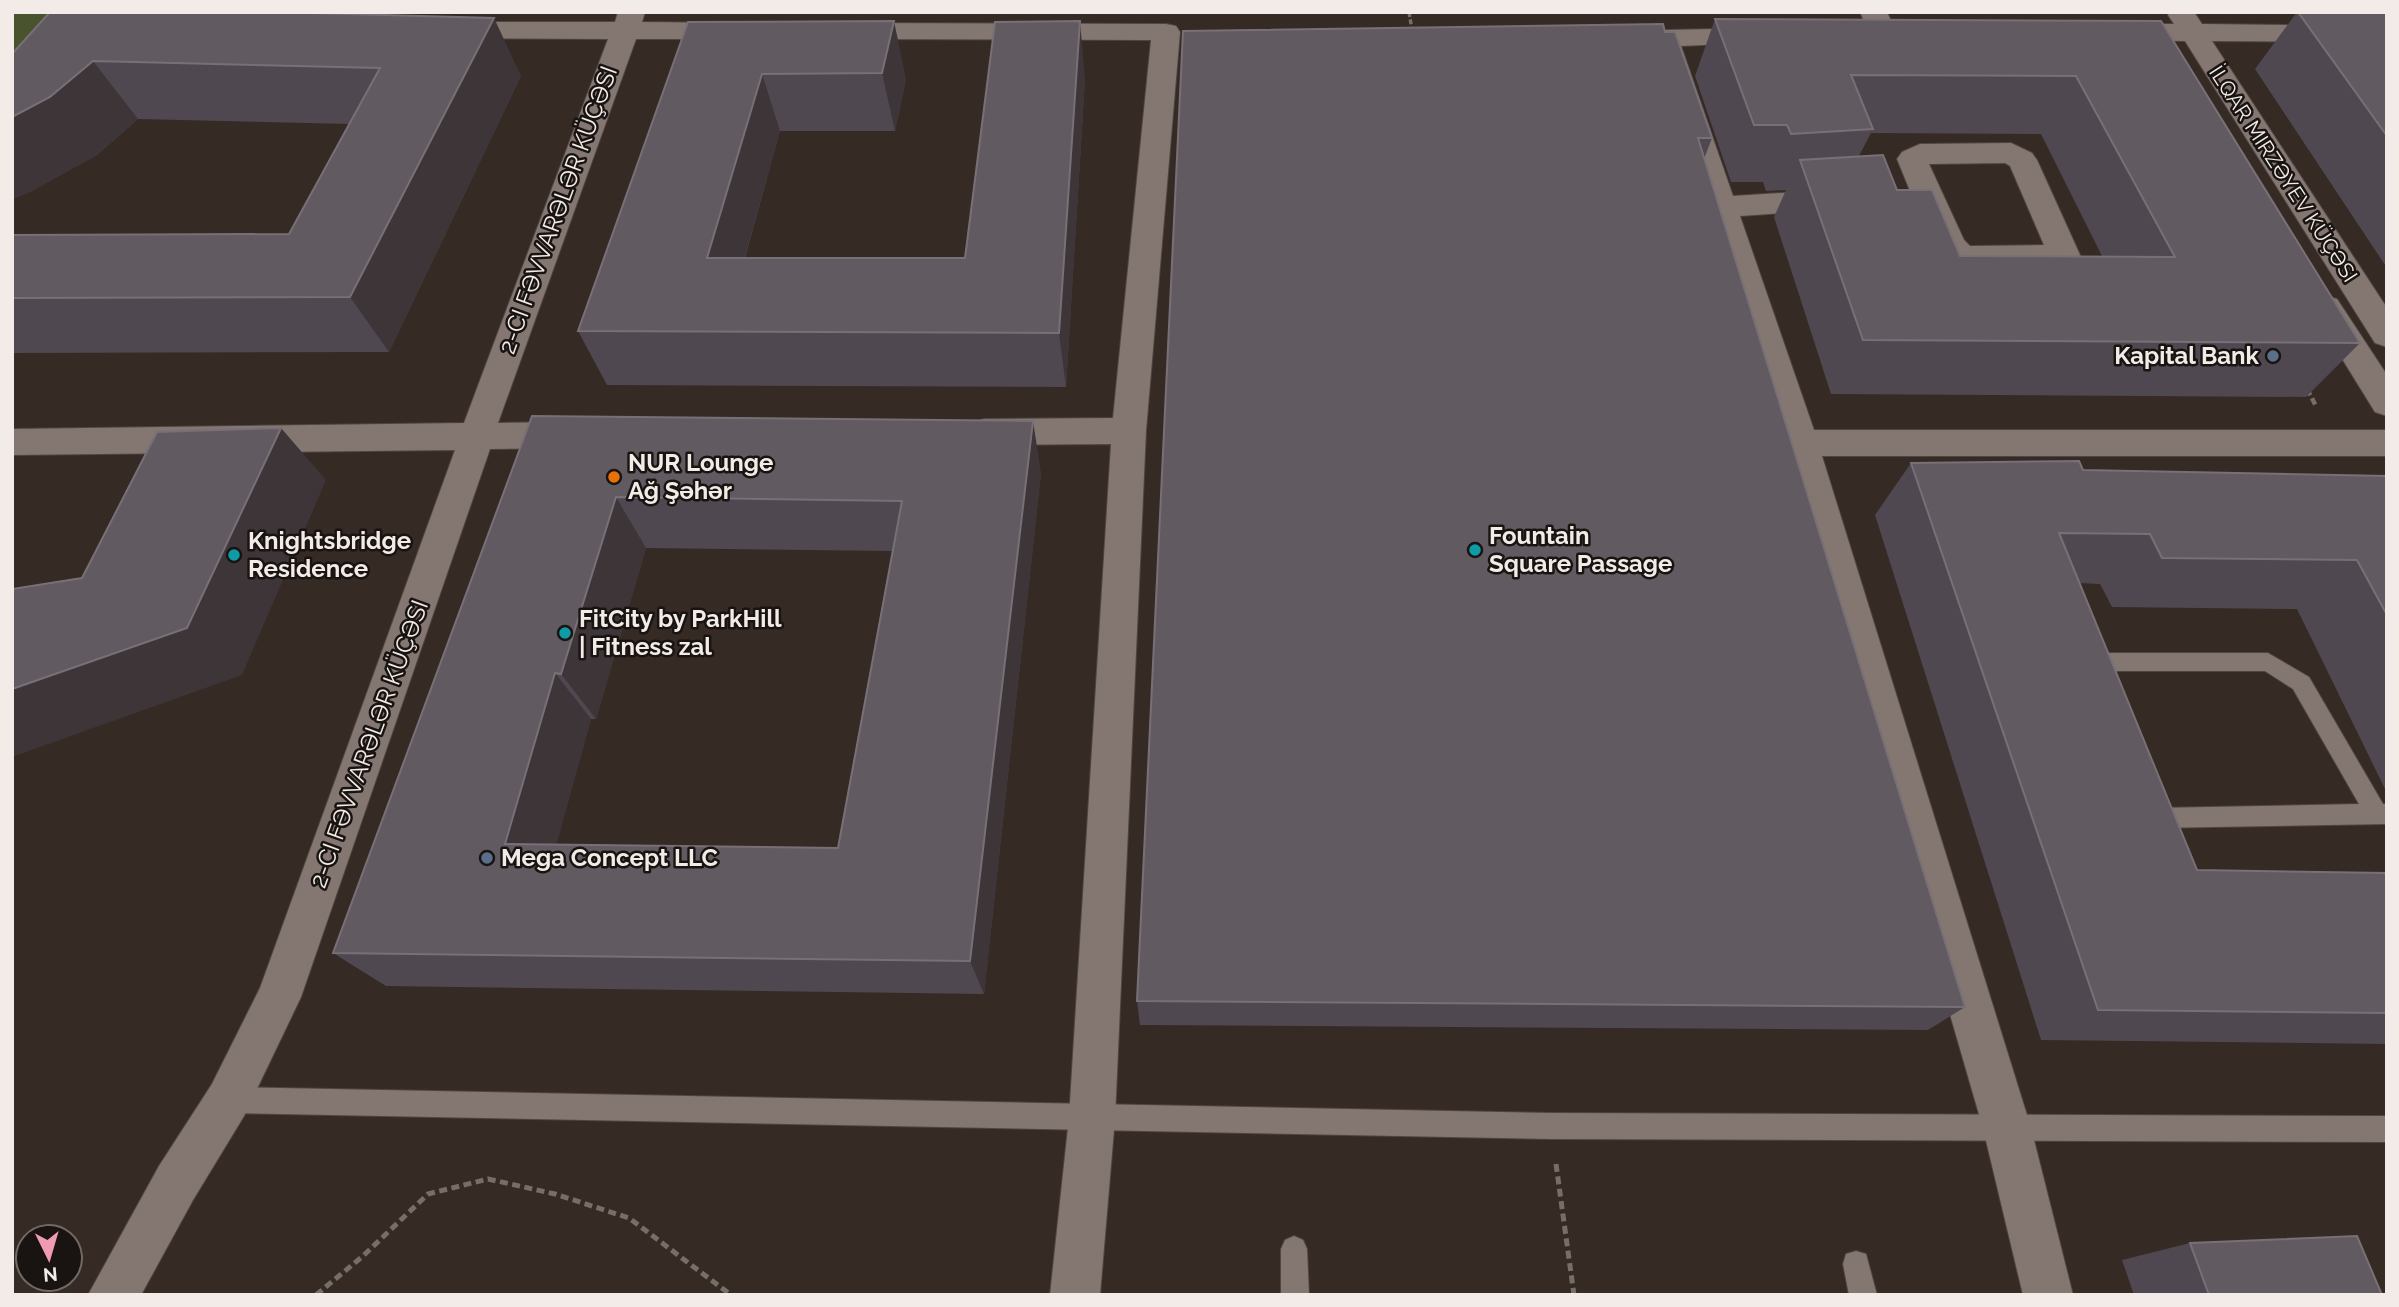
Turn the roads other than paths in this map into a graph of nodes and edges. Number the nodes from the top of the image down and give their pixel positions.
1 (629, 22) edge
2 (957, 22) edge
3 (2146, 22) edge
4 (2187, 23) edge
5 (1878, 24) edge
6 (420, 30) edge
7 (763, 31) edge
8 (818, 32) edge
9 (2089, 32) edge
10 (1910, 34) edge
11 (2387, 34) edge
12 (1856, 35) edge
13 (1787, 36) edge
14 (2169, 61) edge
15 (1915, 195) joint
16 (1860, 198) edge
17 (1721, 206) junction
18 (2314, 288) edge
19 (2387, 335) edge
20 (2387, 403) edge
21 (1129, 431) junction
22 (948, 432) edge
23 (478, 435) junction
24 (615, 435) edge
25 (12, 442) edge
26 (1801, 443) junction
27 (2387, 443) edge
28 (2100, 663) edge
29 (2382, 814) edge
30 (2155, 818) edge
31 (228, 1100) junction
32 (1092, 1118) junction
33 (2007, 1128) junction
34 (2387, 1129) edge
35 (1294, 1249) dead end
36 (1856, 1264) dead end
37 (113, 1295) edge
38 (1074, 1295) edge
39 (1295, 1295) edge
40 (1863, 1295) edge
41 (2048, 1295) edge

1 - 6 street
1 - 7 street
1 - 23 street, 2-CI FƏVVARƏLƏR KÜÇƏSI
2 - 8 street
2 - 21 street
3 - 4 street
3 - 9 street
3 - 14 street
4 - 11 street
4 - 19 street, İLQAR MIRZƏYEV KÜÇƏSI
5 - 10 street
5 - 12 street
13 - 17 street
15 - 15 street
16 - 17 street
17 - 26 street
18 - 20 street, İLQAR MIRZƏYEV KÜÇƏSI
21 - 22 street
21 - 32 street
23 - 24 street
23 - 25 street
23 - 31 street, 2-CI FƏVVARƏLƏR KÜÇƏSI
26 - 27 street
26 - 33 street
28 - 29 lane
29 - 30 lane
31 - 32 lane
31 - 37 street, 2-CI FƏVVARƏLƏR KÜÇƏSI
32 - 33 lane
32 - 38 street
33 - 34 lane
33 - 41 street
35 - 39 lane
36 - 40 lane

